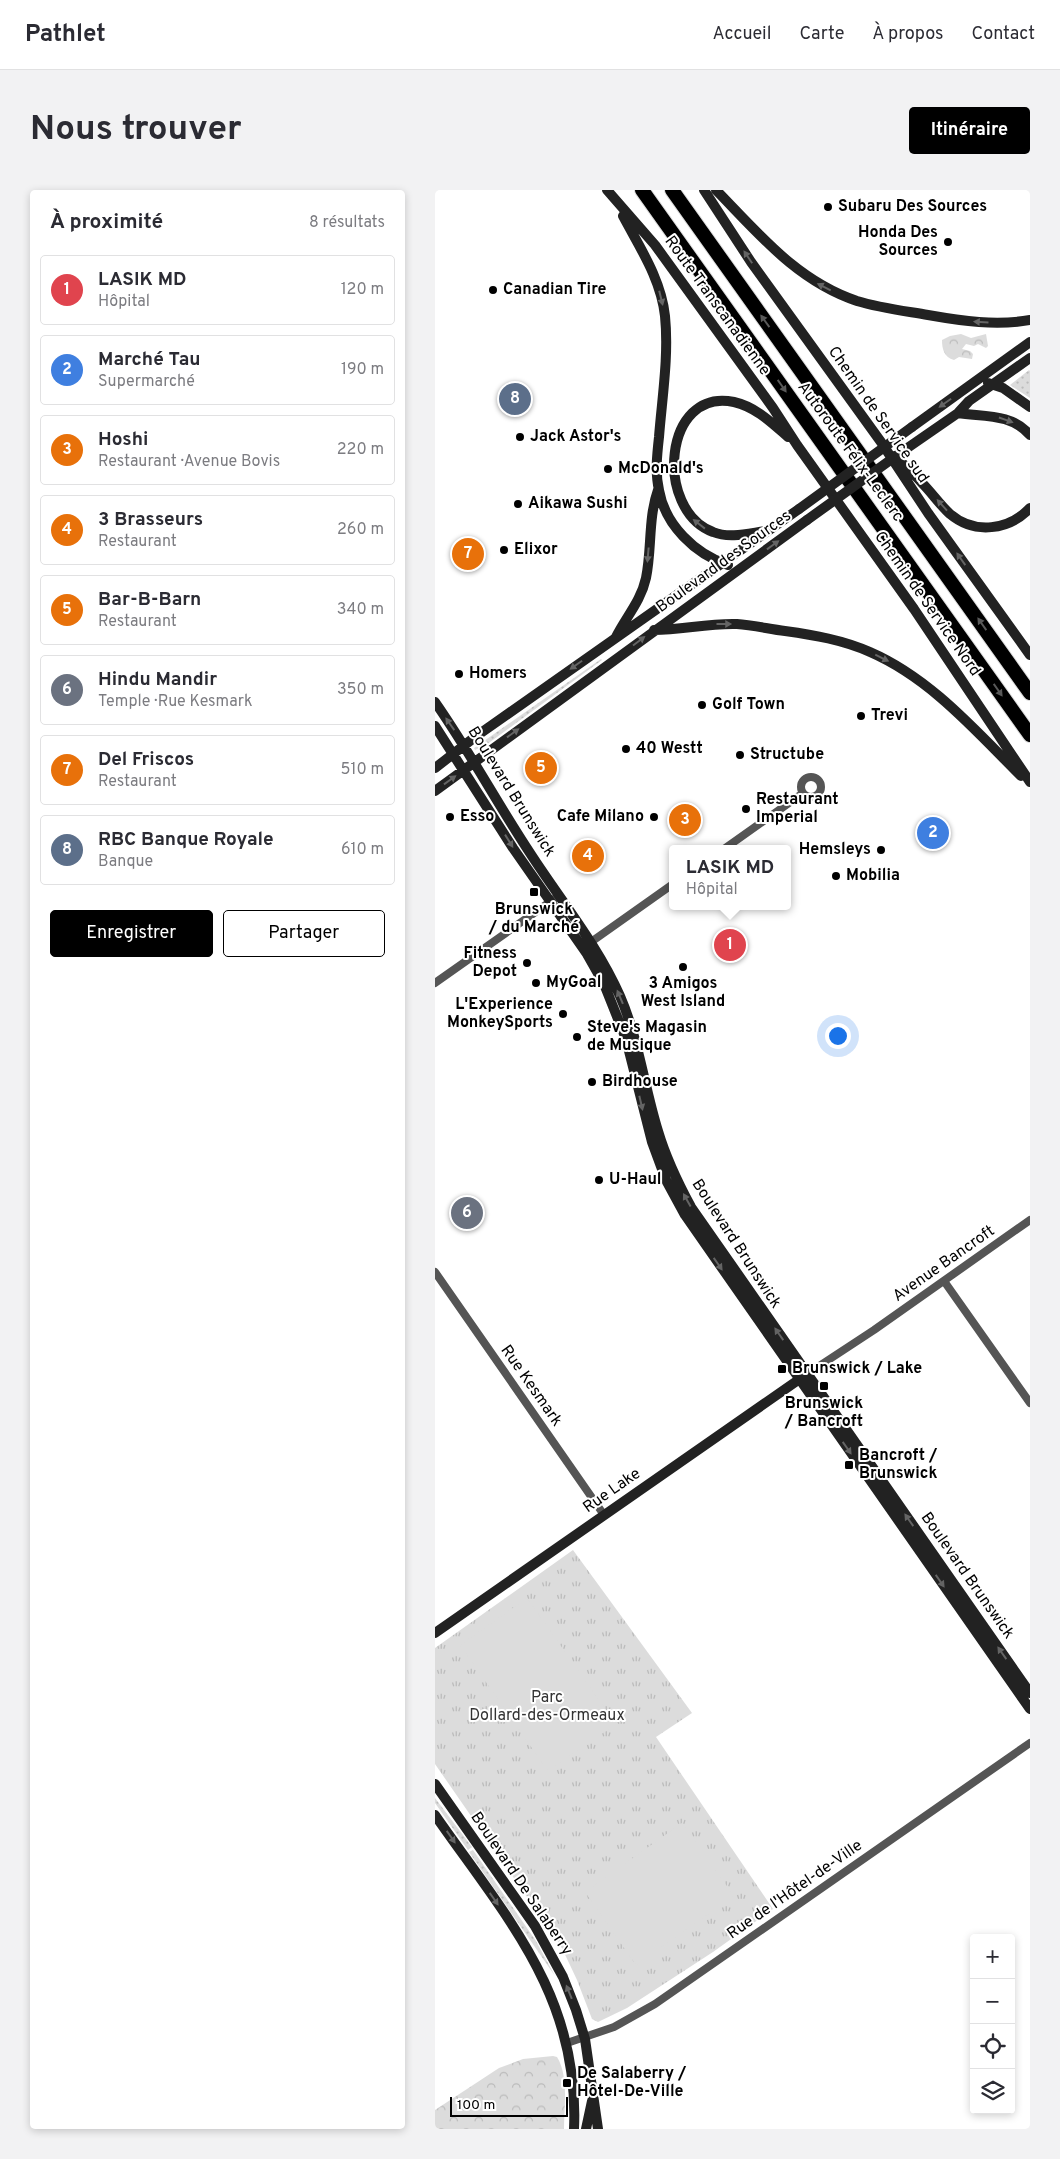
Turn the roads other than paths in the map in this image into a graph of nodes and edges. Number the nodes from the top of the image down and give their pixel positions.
1 (607, 190) edge
2 (642, 190) edge
3 (672, 190) edge
4 (704, 190) edge
5 (716, 190) edge
6 (615, 202) junction
7 (1030, 320) edge
8 (1030, 342) edge
9 (1030, 358) edge
10 (977, 380) junction
11 (993, 384) junction
12 (1030, 407) edge
13 (958, 413) junction
14 (1030, 435) edge
15 (881, 442) junction
16 (797, 445) junction
17 (659, 490) junction
18 (1030, 508) edge
19 (767, 531) junction
20 (723, 564) junction
21 (739, 569) junction
22 (654, 630) junction
23 (616, 637) junction
24 (1030, 655) edge
25 (1030, 693) edge
26 (435, 702) edge
27 (435, 726) edge
28 (1030, 735) edge
29 (465, 746) junction
30 (454, 754) junction
31 (474, 762) junction
32 (435, 768) edge
33 (464, 770) junction
34 (1030, 784) edge
35 (435, 791) edge
36 (803, 793) dead end
37 (730, 845) edge
38 (669, 887) edge
39 (555, 899) junction
40 (591, 942) junction
41 (435, 983) edge
42 (1030, 1220) edge
43 (435, 1272) edge
44 (944, 1281) junction
45 (803, 1377) junction
46 (1030, 1403) edge
47 (604, 1515) junction
48 (435, 1633) edge
49 (1030, 1693) edge
50 (1030, 1709) edge
51 (1030, 1743) edge
52 (435, 1784) edge
53 (435, 1814) edge
54 (585, 2038) junction
55 (567, 2043) junction
56 (593, 2093) junction
57 (574, 2129) edge
58 (586, 2129) edge
59 (598, 2129) edge

1 - 6 main road, Route Transcanadienne
2 -> 28 highway, Autoroute Félix-Leclerc
25 -> 3 highway, Autoroute Félix-Leclerc
15 -> 4 main road, Chemin de Service sud
7 -> 5 main road
6 - 16 main road, Route Transcanadienne
6 -> 17 main road
8 - 10 main road, Boulevard des Sources
9 - 11 main road, Boulevard des Sources
10 - 11 main road
10 -> 19 main road, Boulevard des Sources, bridge
11 - 12 main road
11 - 13 main road, Boulevard des Sources
13 -> 14 main road
21 -> 13 main road, Boulevard des Sources, bridge
18 -> 15 main road
24 -> 15 main road, Chemin de Service sud
19 -> 16 main road
16 - 34 main road, Chemin de Service Nord
17 - 20 main road
17 -> 23 main road
19 - 20 main road, Boulevard des Sources
20 - 21 main road
20 - 23 main road, Boulevard des Sources
21 - 22 main road, Boulevard des Sources
31 -> 22 main road, Boulevard des Sources
22 -> 34 main road
23 -> 29 main road, Boulevard des Sources
29 -> 26 main road, Boulevard Brunswick
27 - 30 main road, Boulevard Brunswick
29 - 30 main road, Boulevard des Sources
29 - 31 main road, Boulevard Brunswick
30 - 32 main road, Boulevard des Sources
30 - 33 main road, Boulevard Brunswick
31 - 33 main road, Boulevard des Sources
31 - 39 main road, Boulevard Brunswick
35 -> 33 main road, Boulevard des Sources
33 -> 39 main road, Boulevard Brunswick
36 - 37 street
38 - 40 street
39 - 40 main road, Boulevard Brunswick
39 - 41 street
39 -> 45 main road, Boulevard Brunswick
45 -> 40 main road, Boulevard Brunswick
42 - 44 street, Avenue Bancroft
43 - 47 street, Rue Kesmark
44 - 45 street, Avenue Bancroft
44 - 46 street
45 - 47 main road, Rue Lake
49 -> 45 main road, Boulevard Brunswick
45 -> 50 main road, Boulevard Brunswick
47 - 48 main road, Rue Lake
51 - 54 street, Rue de l'Hôtel-de-Ville
54 -> 52 main road, Boulevard De Salaberry
53 -> 55 main road, Boulevard De Salaberry
54 - 55 street, Rue de l'Hôtel-de-Ville
54 - 56 main road, Boulevard De Salaberry
55 - 57 main road, Boulevard De Salaberry
56 - 58 main road, Boulevard De Salaberry
56 - 59 main road, Boulevard De Salaberry

